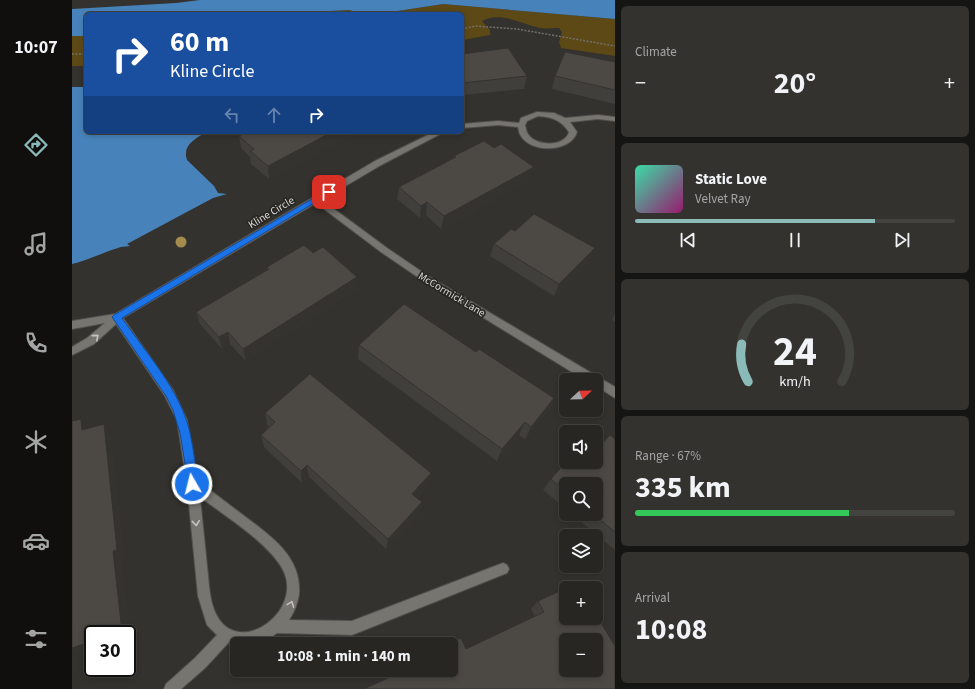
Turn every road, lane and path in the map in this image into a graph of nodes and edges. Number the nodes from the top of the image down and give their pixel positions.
1 (464, 29) edge
2 (615, 46) edge
3 (72, 54) edge
4 (84, 54) edge
5 (615, 119) edge
6 (565, 120) junction
7 (521, 125) junction
8 (464, 126) edge
9 (436, 134) edge
10 (316, 199) junction
11 (117, 317) junction
12 (72, 325) edge
13 (72, 351) edge
14 (583, 373) edge
15 (603, 385) edge
16 (615, 393) edge
17 (192, 484) junction
18 (503, 569) dead end
19 (277, 626) junction
20 (227, 635) junction
21 (171, 689) edge

1 - 2 path
3 - 4 path
5 - 6 street
6 - 7 street
6 - 7 street
7 - 8 street
9 - 10 street, Kline Circle
10 - 11 street, Kline Circle
10 - 14 street, McCormick Lane
11 - 12 street, Kline Circle
13 -> 11 street, Kline Circle
11 - 17 street
15 - 16 street, McCormick Lane
19 -> 17 street
17 -> 20 street
18 - 19 street
19 - 20 street
20 - 21 street

